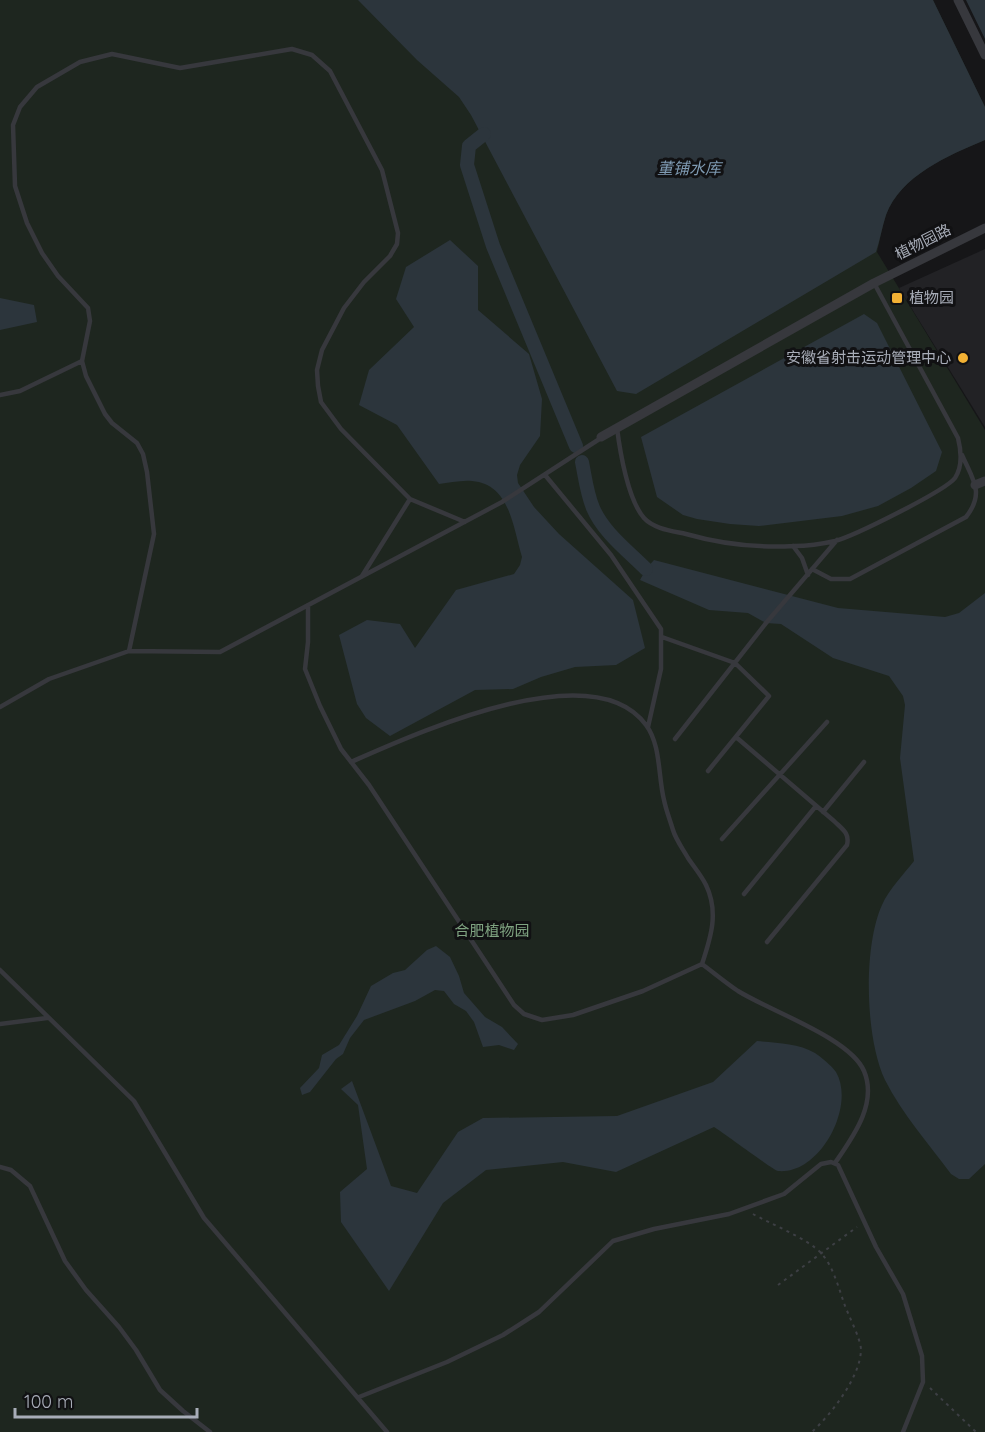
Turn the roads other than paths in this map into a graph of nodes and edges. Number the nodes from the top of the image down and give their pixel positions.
1 (958, 0) edge
2 (985, 55) edge
3 (985, 228) edge
4 (874, 283) junction
5 (82, 361) junction
6 (0, 395) edge
7 (617, 428) junction
8 (601, 437) joint
9 (961, 454) junction
10 (545, 475) junction
11 (985, 481) edge
12 (975, 485) junction
13 (410, 500) junction
14 (465, 522) junction
15 (837, 540) junction
16 (793, 546) junction
17 (813, 569) junction
18 (808, 575) junction
19 (362, 577) junction
20 (308, 605) junction
21 (662, 637) junction
22 (129, 651) junction
23 (735, 663) junction
24 (0, 707) edge
25 (827, 722) dead end
26 (648, 727) junction
27 (736, 737) junction
28 (675, 739) dead end
29 (351, 762) junction
30 (864, 762) dead end
31 (708, 771) dead end
32 (780, 775) junction
33 (816, 806) junction
34 (823, 812) junction
35 (722, 839) dead end
36 (744, 894) dead end
37 (766, 942) dead end
38 (702, 964) junction
39 (0, 970) edge
40 (47, 1018) junction
41 (0, 1024) edge
42 (835, 1163) junction
43 (0, 1167) edge
44 (359, 1397) junction
45 (210, 1432) edge
46 (387, 1432) edge
47 (903, 1432) edge

1 - 2 street
3 - 4 street, 植物园路
4 - 7 street, 植物园路
4 - 9 lane
5 - 6 lane
5 - 13 lane
5 - 22 lane
7 - 8 street, 植物园路
7 - 16 lane
8 - 10 lane
9 - 12 lane
9 - 15 lane
10 - 14 lane
10 - 21 lane
11 - 12 street
12 - 17 lane
13 - 14 lane
13 - 19 lane
14 - 19 lane
15 - 16 lane
15 - 17 lane
16 - 18 lane
17 - 18 lane
18 - 23 lane
19 - 20 lane
20 - 22 lane
20 - 29 lane
21 - 23 lane
21 - 26 lane
22 - 24 lane
23 - 27 lane
23 - 28 lane
25 - 32 lane
26 - 29 lane
26 - 38 lane
27 - 31 lane
27 - 32 lane
29 - 38 lane
30 - 34 lane
32 - 33 lane
32 - 35 lane
33 - 34 lane
33 - 36 lane
34 - 37 lane
38 - 42 lane
39 - 40 lane
40 - 41 lane
40 - 44 lane
42 - 44 lane
42 - 47 lane
43 - 45 lane
44 - 46 lane

